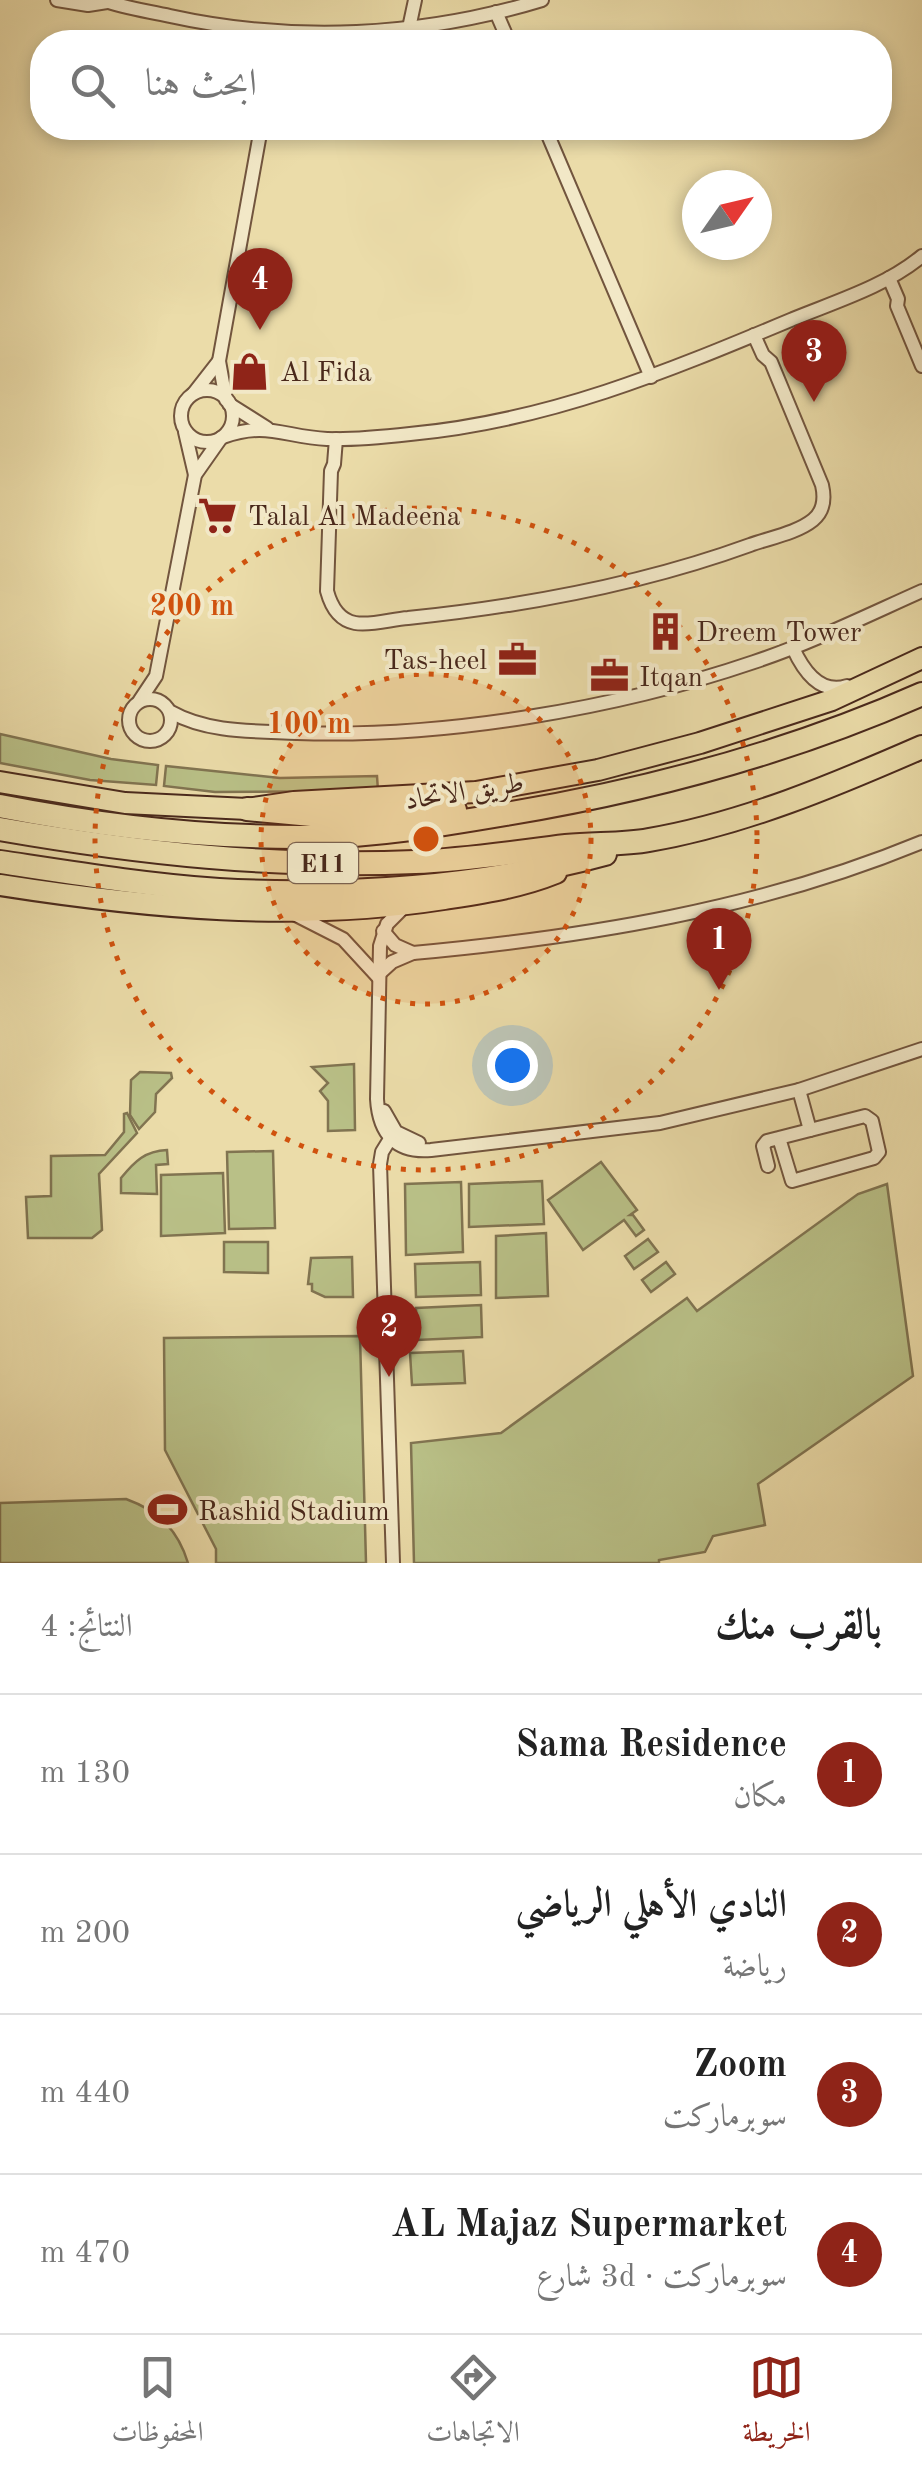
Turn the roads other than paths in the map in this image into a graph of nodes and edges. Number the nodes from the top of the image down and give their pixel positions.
1 (57, 0) edge
2 (415, 0) edge
3 (542, 0) edge
4 (105, 1) edge
5 (136, 4) edge
6 (496, 12) junction
7 (410, 28) junction
8 (234, 30) edge
9 (384, 30) edge
10 (504, 30) edge
11 (259, 140) edge
12 (550, 140) edge
13 (922, 256) edge
14 (884, 280) junction
15 (759, 333) junction
16 (218, 361) junction
17 (922, 366) edge
18 (651, 377) junction
19 (194, 393) junction
20 (228, 402) junction
21 (268, 428) junction
22 (184, 430) junction
23 (222, 438) junction
24 (330, 439) junction
25 (195, 476) junction
26 (922, 591) edge
27 (798, 646) junction
28 (922, 658) edge
29 (158, 665) junction
30 (811, 673) junction
31 (874, 681) junction
32 (922, 694) edge
33 (140, 700) junction
34 (169, 709) junction
35 (769, 720) junction
36 (204, 726) junction
37 (165, 736) junction
38 (922, 748) edge
39 (922, 762) edge
40 (856, 776) junction
41 (6, 782) edge
42 (0, 806) edge
43 (247, 809) junction
44 (514, 813) junction
45 (0, 830) edge
46 (646, 841) junction
47 (922, 842) edge
48 (0, 862) edge
49 (575, 862) junction
50 (0, 885) edge
51 (407, 904) junction
52 (288, 912) junction
53 (384, 931) junction
54 (413, 953) junction
55 (379, 975) junction
56 (922, 1050) edge
57 (379, 1079) junction
58 (800, 1090) junction
59 (810, 1130) junction
60 (779, 1138) junction
61 (390, 1139) junction
62 (456, 1146) junction
63 (768, 1166) dead end
64 (392, 1563) edge

1 - 4 street
2 - 7 street
3 - 6 street
4 - 5 street
5 - 8 street
6 - 7 street
6 - 10 street
7 - 9 street
11 - 16 street
12 - 18 street
13 - 14 street
14 - 15 street
14 - 17 street
15 - 18 street
15 - 24 street
16 - 19 street
16 - 20 street
18 - 24 street
19 - 20 street
19 - 22 street
20 - 21 street
20 - 23 street
21 - 23 street
21 - 24 street
22 - 23 street
22 - 25 street
23 - 25 street
25 - 29 street
26 - 27 street
27 - 30 street
27 - 36 street
28 - 31 main road
29 - 33 street
29 - 34 street
30 - 31 street
30 - 35 street
31 - 35 main road
32 - 44 highway, طريق الاتحاد / E11
33 - 34 street
33 - 37 street
34 - 36 street
34 - 37 street
35 - 43 main road
36 - 37 street
38 - 40 highway, E11
39 - 40 highway
40 - 46 highway, E11
41 - 43 main road
42 - 44 highway, طريق الاتحاد / E11
43 - 44 highway
45 - 46 highway, E11
46 - 49 highway
47 - 54 street
48 - 49 highway
49 - 51 main road, E11
50 - 52 main road, E11
51 - 52 main road, E11
51 - 53 street
52 - 55 street
53 - 54 street
53 - 55 street
54 - 55 street
55 - 57 street
56 - 58 street
57 - 61 street
57 - 62 street
58 - 59 street
58 - 62 street
59 - 60 street
59 - 60 street
60 - 63 street
61 - 62 street
61 - 64 street

